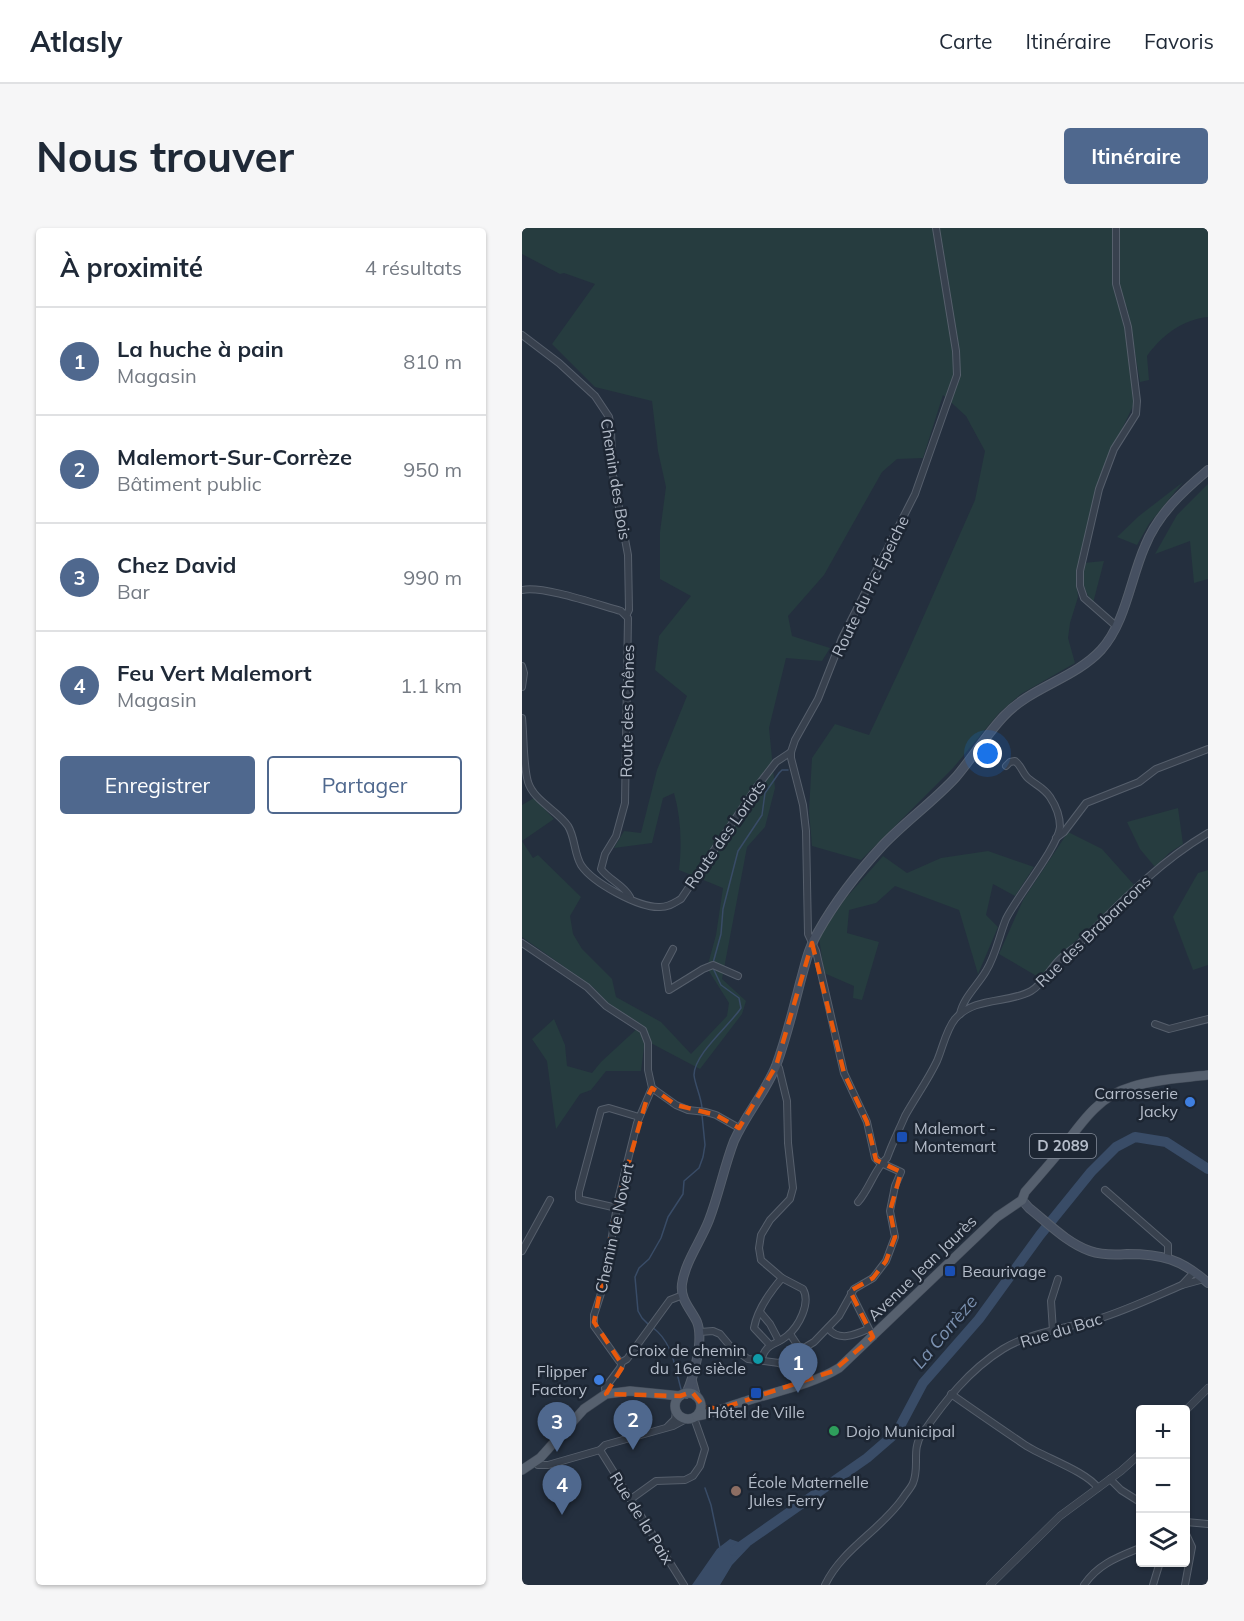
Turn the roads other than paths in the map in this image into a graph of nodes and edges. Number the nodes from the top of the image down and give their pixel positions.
1 (936, 228) edge
2 (1116, 228) edge
3 (522, 335) edge
4 (1208, 470) edge
5 (522, 590) edge
6 (627, 614) junction
7 (1116, 626) junction
8 (522, 666) edge
9 (522, 687) edge
10 (522, 718) edge
11 (1208, 749) edge
12 (791, 752) junction
13 (1006, 766) dead end
14 (1208, 833) edge
15 (1055, 839) junction
16 (630, 898) junction
17 (522, 943) edge
18 (812, 943) junction
19 (674, 949) dead end
20 (738, 976) dead end
21 (960, 1014) junction
22 (1208, 1019) edge
23 (1155, 1024) dead end
24 (776, 1066) junction
25 (1208, 1075) edge
26 (652, 1088) junction
27 (639, 1117) junction
28 (739, 1128) junction
29 (881, 1162) junction
30 (1105, 1190) dead end
31 (550, 1200) dead end
32 (1022, 1200) junction
33 (858, 1202) dead end
34 (617, 1208) junction
35 (522, 1251) edge
36 (1168, 1257) junction
37 (1194, 1272) junction
38 (782, 1278) junction
39 (1058, 1279) dead end
40 (1206, 1281) edge
41 (1182, 1285) junction
42 (851, 1293) junction
43 (683, 1295) junction
44 (760, 1312) junction
45 (828, 1328) junction
46 (1053, 1331) junction
47 (700, 1332) junction
48 (870, 1333) junction
49 (790, 1334) junction
50 (779, 1341) junction
51 (770, 1345) junction
52 (805, 1348) junction
53 (761, 1361) junction
54 (622, 1362) junction
55 (779, 1363) junction
56 (692, 1380) junction
57 (810, 1381) junction
58 (1208, 1388) edge
59 (606, 1394) junction
60 (951, 1394) junction
61 (661, 1395) junction
62 (683, 1395) junction
63 (699, 1400) junction
64 (1190, 1405) edge
65 (676, 1409) junction
66 (720, 1409) junction
67 (692, 1418) junction
68 (664, 1428) junction
69 (600, 1450) junction
70 (1136, 1457) edge
71 (532, 1466) edge
72 (1110, 1479) junction
73 (1098, 1488) junction
74 (1136, 1499) edge
75 (631, 1500) junction
76 (1190, 1522) edge
77 (1208, 1524) edge
78 (1190, 1543) edge
79 (1136, 1550) edge
80 (1190, 1558) edge
81 (1159, 1567) edge
82 (1188, 1567) edge
83 (684, 1585) edge
84 (825, 1585) edge
85 (990, 1585) edge
86 (1084, 1585) edge
87 (1153, 1585) edge
88 (1185, 1585) edge

1 - 12 street, Route du Pic Épeiche
2 - 7 street
3 - 6 street, Chemin des Bois
4 - 7 main road
5 - 6 street
6 - 16 street, Route des Chênes
7 - 18 main road
8 - 9 street
10 - 16 street, Route des Loriots
11 - 15 street
12 - 16 street, Route des Loriots
12 - 18 street
13 - 15 street
14 - 21 street, Rue des Brabancons
15 - 21 street
17 - 26 street
18 - 24 main road
18 - 29 street
19 - 20 street
21 - 29 street
22 - 23 street
24 - 28 main road
24 - 38 street
25 - 32 main road, Avenue Jean Jaurès / D 2089
26 - 27 street, Chemin de Novert
26 - 28 street
27 - 34 street, Chemin de Novert
27 - 34 street
28 - 43 main road
29 - 33 street
29 - 42 street
30 - 36 street
31 - 35 street
32 - 36 main road
32 - 48 main road, Avenue Jean Jaurès / D 2089
34 - 54 street, Chemin de Novert
36 - 37 main road
37 - 40 main road
37 - 41 street, Rue du Bac
38 - 44 street
38 - 49 street
39 - 46 street
40 - 41 street, Rue du Bac
41 - 46 street, Rue du Bac
42 - 45 street
42 - 48 street
43 - 47 main road
43 - 54 street
44 - 50 street
44 - 51 street
45 - 48 street
45 - 52 street
46 - 60 street, Rue du Bac
47 - 53 street
47 - 56 main road
48 - 57 main road, Avenue Jean Jaurès / D 2089
49 - 50 street
49 - 52 street
50 - 51 street
51 - 53 street
52 - 55 street
53 - 55 street
54 - 59 street
55 - 57 street
56 - 62 main road
56 - 63 main road
57 - 66 main road, Avenue Jean Jaurès / D 2089
58 - 64 street
59 - 61 main road
59 - 71 main road
60 - 73 street
60 - 84 street, Rue du Bac
61 - 62 main road
61 - 65 main road
62 - 63 main road
62 - 65 main road
63 - 66 main road
63 - 67 main road
65 - 67 main road
65 - 68 street
66 - 67 main road, Avenue Jean Jaurès / D 2089
67 - 68 street, Avenue Jean Jaurès
67 - 75 street
68 - 69 street, Avenue Jean Jaurès
69 - 71 street, Avenue Jean Jaurès
69 - 75 street, Rue de la Paix
70 - 72 street
72 - 73 street
72 - 74 street
73 - 85 street
75 - 83 street, Rue de la Paix
76 - 77 street
78 - 80 street
79 - 86 street
81 - 87 street
82 - 88 street

